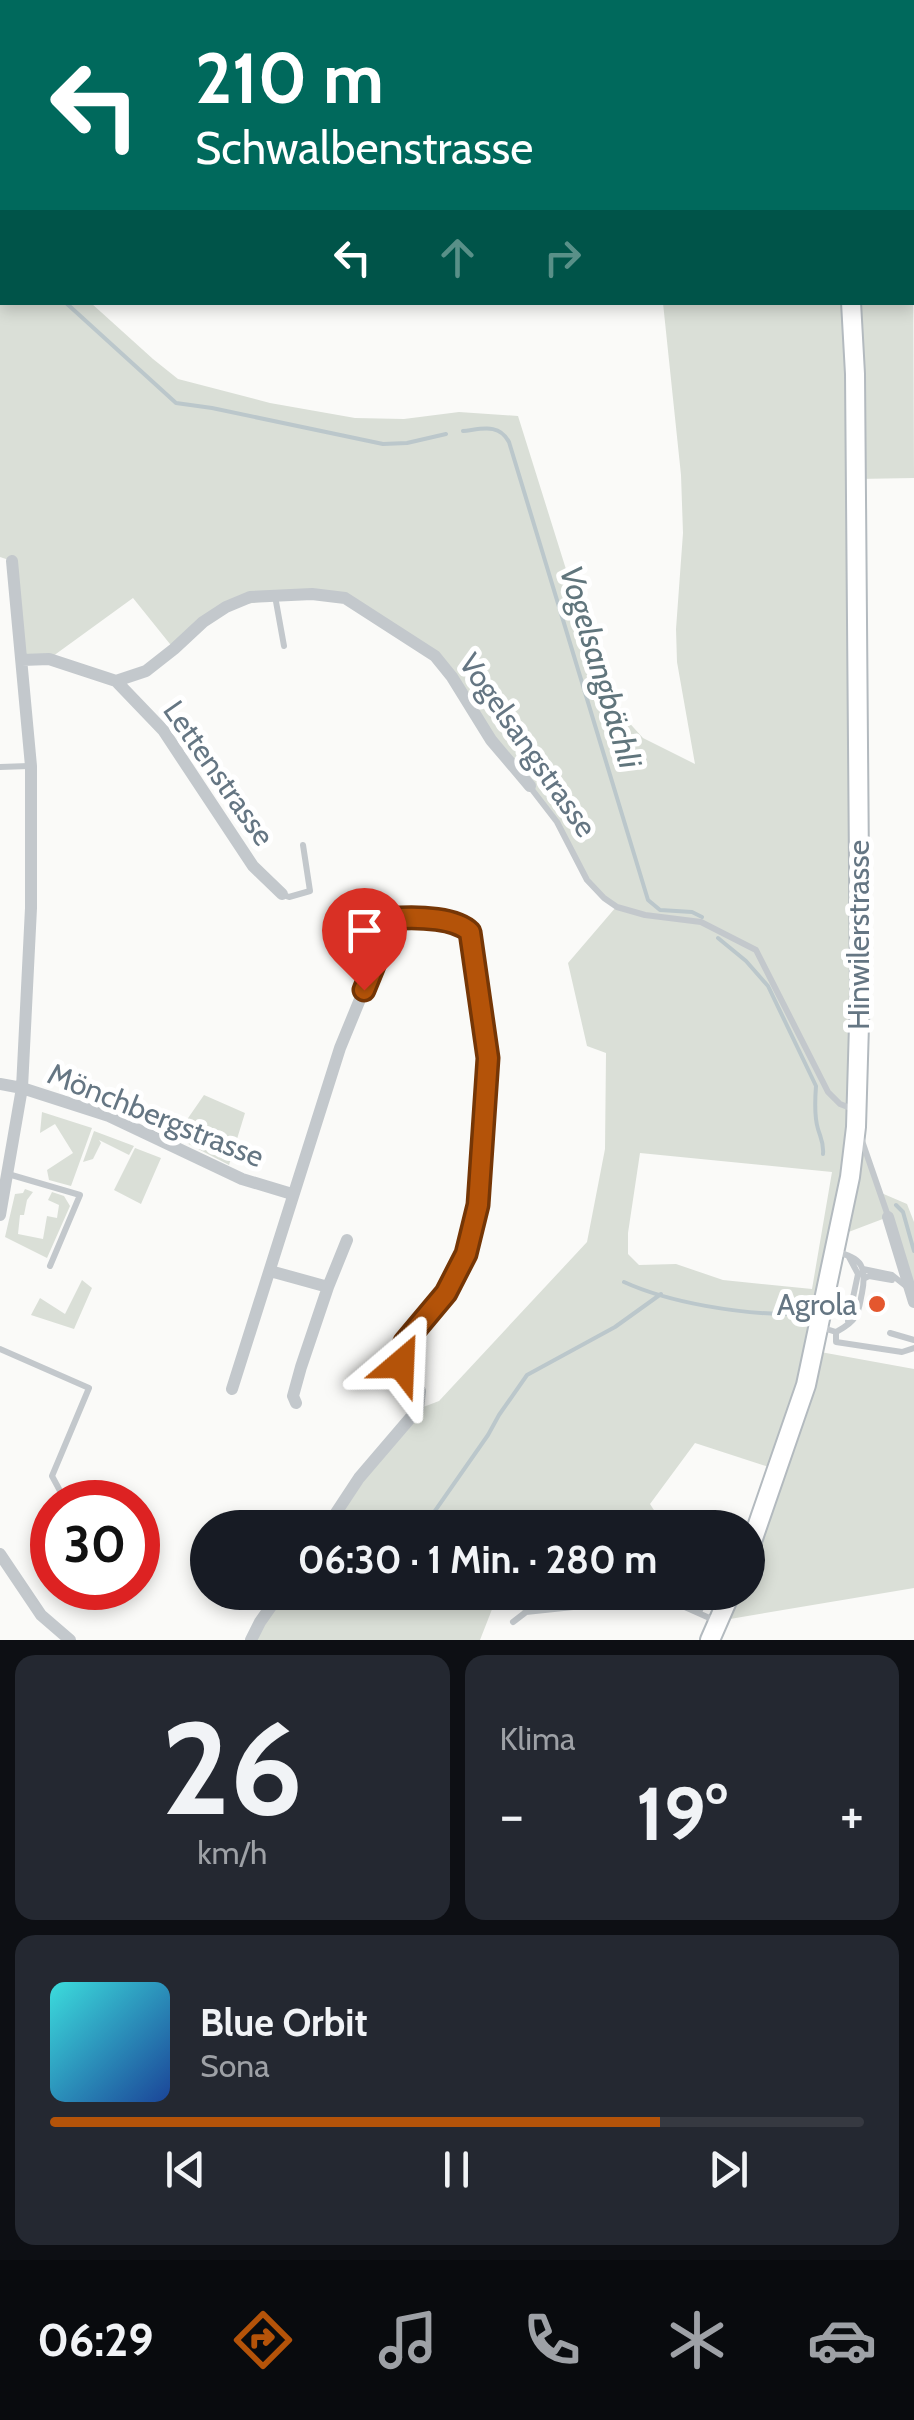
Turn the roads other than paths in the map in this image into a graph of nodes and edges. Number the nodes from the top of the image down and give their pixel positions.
1 (852, 305) edge
2 (12, 561) dead end
3 (274, 594) junction
4 (284, 646) dead end
5 (22, 660) junction
6 (116, 681) junction
7 (32, 766) junction
8 (0, 767) edge
9 (530, 786) joint
10 (303, 845) dead end
11 (282, 894) joint
12 (0, 1084) edge
13 (22, 1088) junction
14 (856, 1118) junction
15 (8, 1174) junction
16 (292, 1194) junction
17 (0, 1215) edge
18 (888, 1217) joint
19 (348, 1240) dead end
20 (841, 1253) junction
21 (50, 1266) dead end
22 (863, 1268) junction
23 (270, 1271) junction
24 (864, 1278) junction
25 (328, 1287) junction
26 (908, 1292) edge
27 (845, 1326) junction
28 (858, 1327) dead end
29 (828, 1330) junction
30 (890, 1333) dead end
31 (914, 1340) edge
32 (0, 1348) edge
33 (914, 1348) edge
34 (232, 1389) dead end
35 (296, 1403) dead end
36 (54, 1480) edge
37 (338, 1510) edge
38 (763, 1510) edge
39 (0, 1554) edge
40 (268, 1610) edge
41 (545, 1610) edge
42 (691, 1610) edge
43 (699, 1610) edge
44 (723, 1610) edge
45 (698, 1613) junction
46 (718, 1621) junction
47 (513, 1622) dead end
48 (70, 1640) edge
49 (251, 1640) edge
50 (710, 1640) edge

1 - 14 main road, Hinwilerstrasse
2 - 5 street
3 - 4 lane
3 - 6 street, Vogelsangstrasse
3 - 9 street, Vogelsangstrasse
5 - 6 street
5 - 7 street
6 - 11 street, Lettenstrasse
7 - 8 lane
7 - 13 street
9 - 14 lane, Vogelsangstrasse
10 - 11 lane
12 - 13 street, Mönchbergstrasse
13 - 15 street
13 - 16 street, Mönchbergstrasse
14 - 18 lane
14 - 20 main road, Hinwilerstrasse
15 - 17 street
15 - 21 lane
16 - 23 street
16 - 37 street
18 - 26 street
19 - 25 street
20 - 22 lane
20 - 27 lane
20 - 29 main road, Hinwilerstrasse
22 - 24 lane
22 - 26 lane
23 - 25 street
23 - 34 street
24 - 26 lane
24 - 27 lane
25 - 35 street
27 - 28 lane
27 - 29 lane
29 - 33 lane
29 - 38 main road, Hinwilerstrasse
30 - 31 lane
32 - 36 lane
39 - 48 street
40 - 49 street
41 - 47 lane
42 - 45 lane
43 - 45 lane
44 - 46 main road
45 - 46 lane
46 - 50 main road

